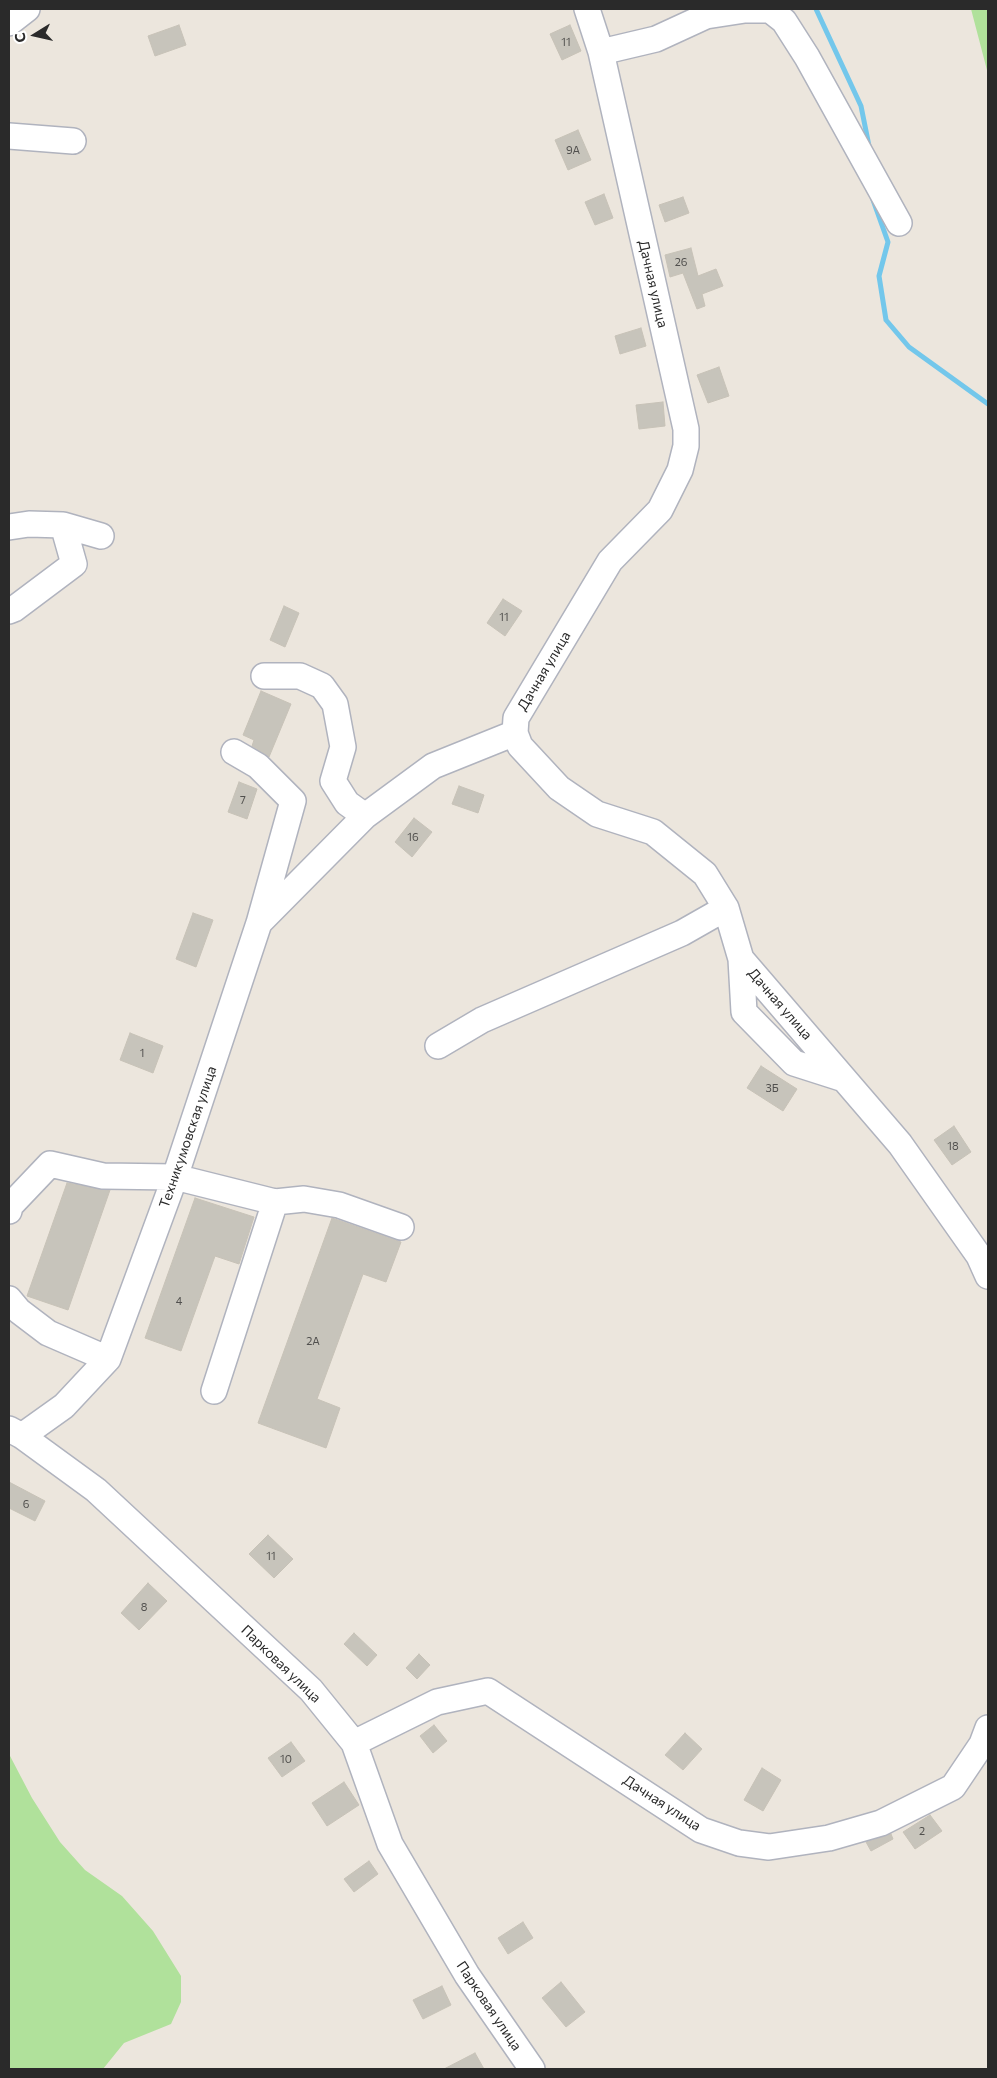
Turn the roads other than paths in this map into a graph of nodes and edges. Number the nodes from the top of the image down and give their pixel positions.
1 (27, 9) edge
2 (587, 9) edge
3 (9, 23) edge
4 (601, 52) junction
5 (9, 136) edge
6 (72, 141) dead end
7 (898, 223) dead end
8 (63, 525) junction
9 (9, 527) edge
10 (101, 536) dead end
11 (9, 611) edge
12 (264, 676) dead end
13 (515, 733) junction
14 (234, 752) dead end
15 (365, 816) junction
16 (726, 908) junction
17 (259, 923) junction
18 (741, 959) junction
19 (438, 1046) dead end
20 (844, 1079) junction
21 (175, 1177) junction
22 (275, 1202) junction
23 (9, 1211) edge
24 (401, 1228) dead end
25 (988, 1276) edge
26 (9, 1299) edge
27 (108, 1359) junction
28 (214, 1391) dead end
29 (13, 1428) edge
30 (988, 1728) edge
31 (354, 1743) junction
32 (988, 1767) edge
33 (953, 1787) junction
34 (529, 2068) edge

1 - 3 street
2 - 4 street, Дачная улица
4 - 7 street
4 - 13 street, Дачная улица
5 - 6 street
8 - 9 street
8 - 10 street
8 - 11 street
12 - 15 street
13 - 15 street
13 - 16 street, Дачная улица
14 - 17 street, Техникумовская улица
15 - 17 street
16 - 18 street, Дачная улица
16 - 19 street
17 - 21 street, Техникумовская улица
18 - 20 street, Дачная улица
18 - 20 street
20 - 25 street, Дачная улица
21 - 22 street
21 - 23 street
21 - 27 street, Техникумовская улица
22 - 24 street
22 - 28 street
26 - 27 street
27 - 29 street, Техникумовская улица
29 - 31 street, Парковая улица
30 - 33 street, Дачная улица
31 - 33 street, Дачная улица
31 - 34 street, Парковая улица
32 - 33 street

